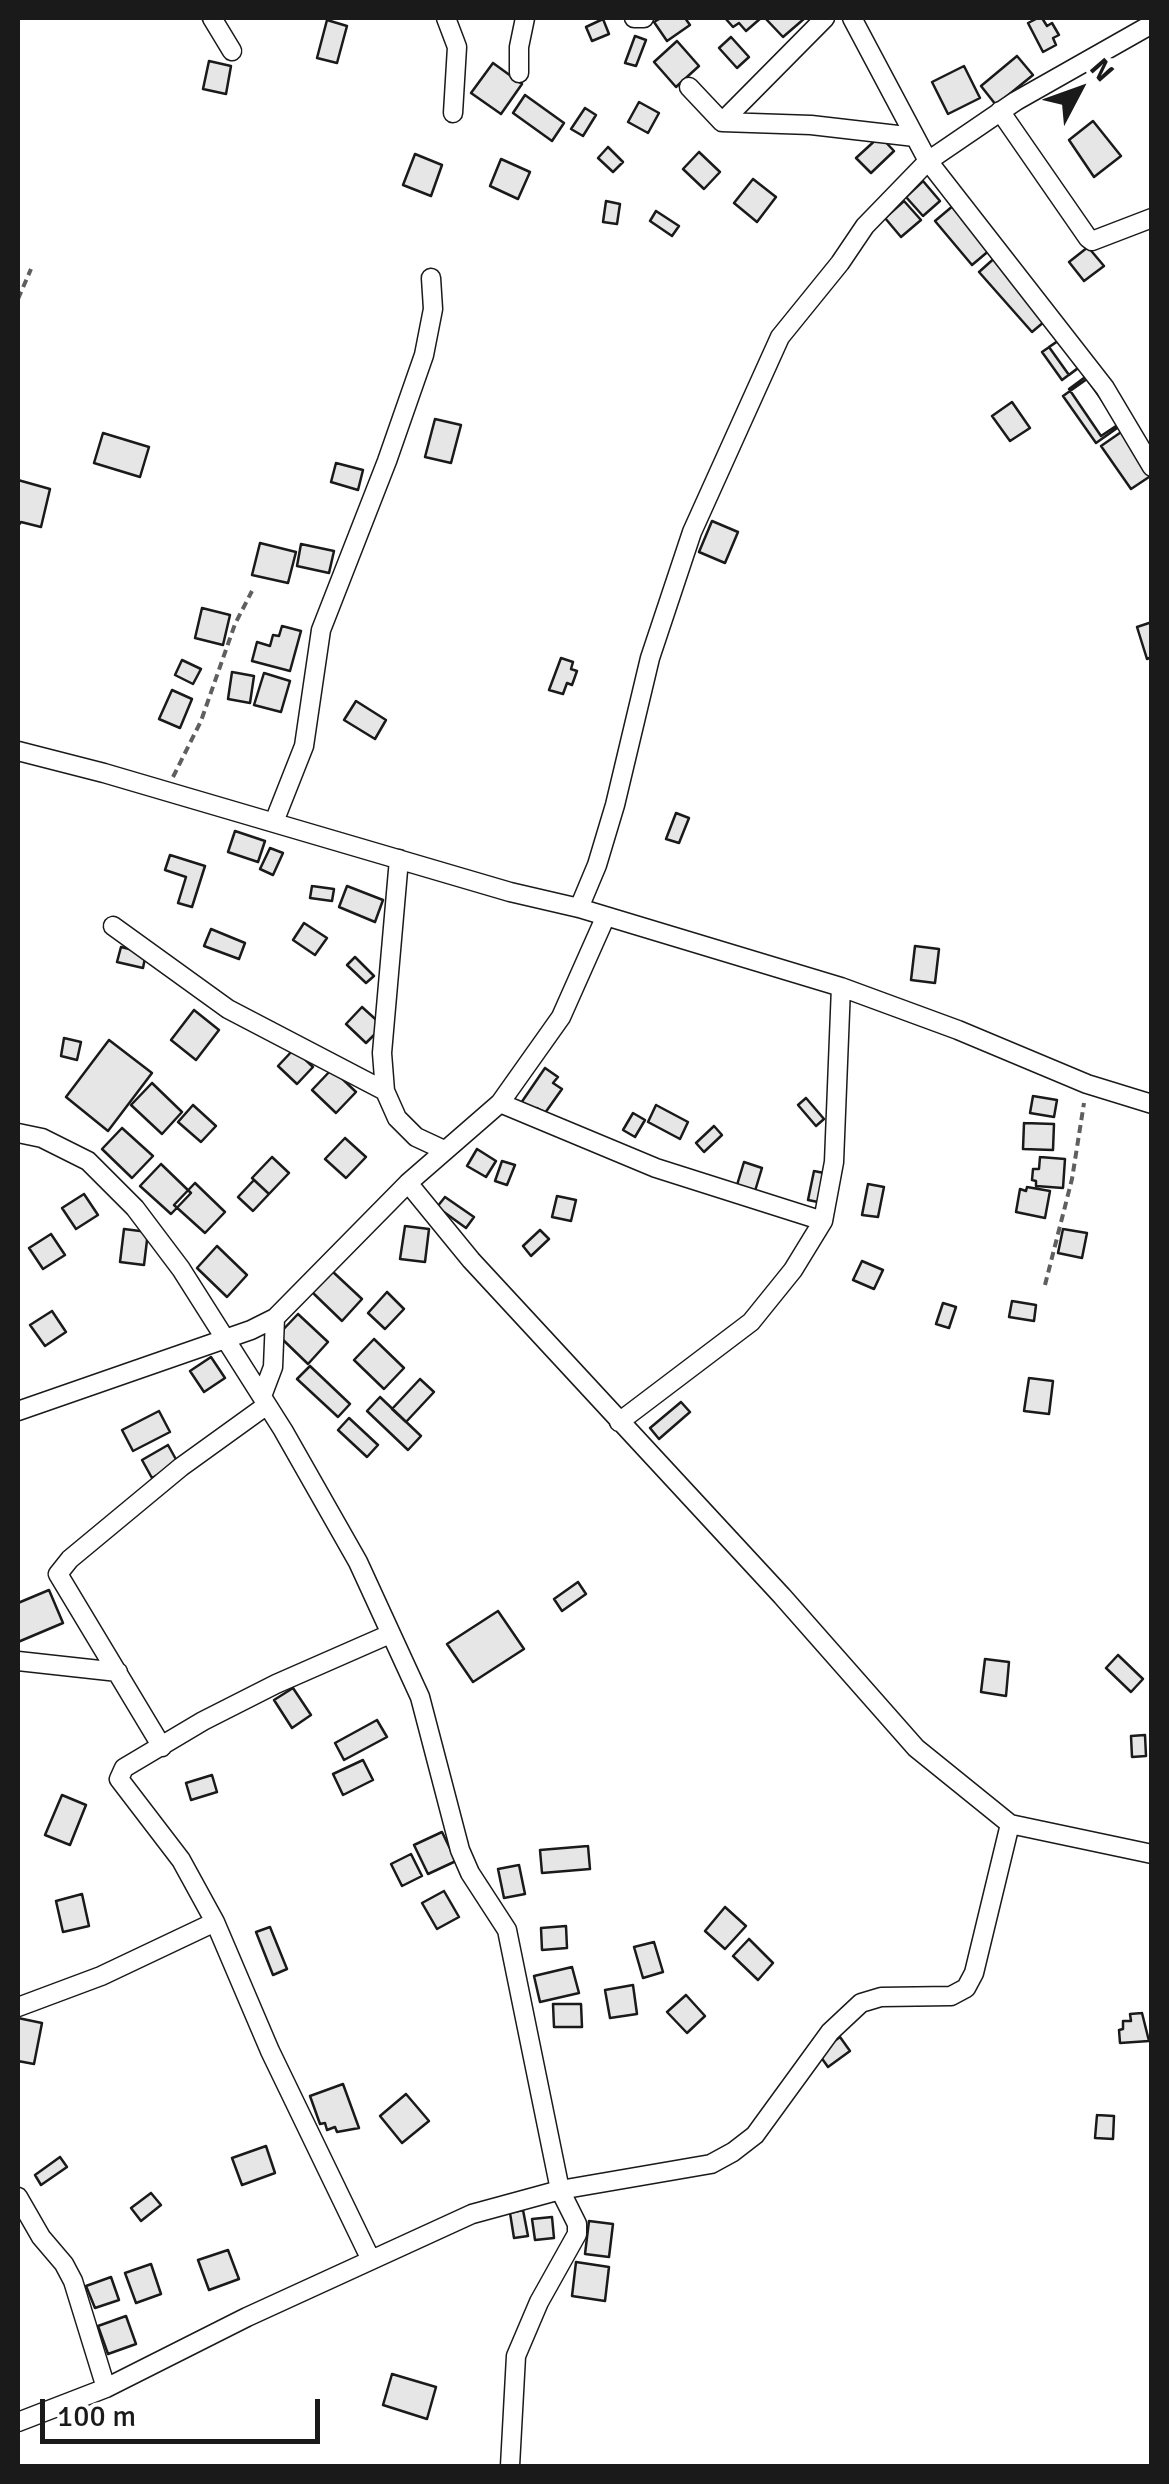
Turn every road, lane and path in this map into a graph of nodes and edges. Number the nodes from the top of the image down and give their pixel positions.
1 (212, 18) edge
2 (446, 18) edge
3 (525, 18) edge
4 (634, 18) edge
5 (644, 18) edge
6 (852, 18) edge
7 (821, 19) edge
8 (1152, 24) edge
9 (232, 51) dead end
10 (519, 72) dead end
11 (688, 87) dead end
12 (1000, 111) junction
13 (453, 113) dead end
14 (722, 122) junction
15 (914, 138) junction
16 (928, 160) junction
17 (1152, 218) edge
18 (30, 269) dead end
19 (432, 278) dead end
20 (18, 299) edge
21 (1152, 467) edge
22 (252, 591) dead end
23 (18, 751) edge
24 (166, 790) junction
25 (274, 822) junction
26 (399, 859) junction
27 (579, 908) junction
28 (605, 918) junction
29 (113, 926) dead end
30 (841, 988) junction
31 (1087, 1084) junction
32 (385, 1091) junction
33 (500, 1104) junction
34 (1152, 1104) edge
35 (18, 1133) edge
36 (444, 1150) junction
37 (408, 1183) junction
38 (823, 1221) junction
39 (1046, 1285) dead end
40 (275, 1318) junction
41 (222, 1340) junction
42 (264, 1400) junction
43 (18, 1411) edge
44 (619, 1422) junction
45 (390, 1634) junction
46 (18, 1661) edge
47 (118, 1672) junction
48 (162, 1747) junction
49 (1010, 1824) junction
50 (1152, 1854) edge
51 (216, 1922) junction
52 (18, 2007) edge
53 (560, 2190) junction
54 (18, 2198) edge
55 (372, 2260) junction
56 (106, 2388) junction
57 (18, 2422) edge
58 (510, 2466) edge

1 - 9 street
2 - 13 street
3 - 10 street
4 - 5 street
6 - 15 street
7 - 14 street
8 - 12 street
11 - 14 street
12 - 16 street
12 - 17 street
14 - 15 street
15 - 16 street
16 - 21 street
16 - 27 street
18 - 20 path
19 - 25 street
22 - 24 path
23 - 24 street
24 - 25 street
25 - 26 street
26 - 27 street
26 - 32 street
27 - 28 street
28 - 30 street
28 - 33 street
29 - 32 street
30 - 31 street
30 - 38 street
31 - 34 street
31 - 39 path
32 - 36 street
33 - 36 street
33 - 38 street
35 - 41 street
36 - 37 street
37 - 40 street
37 - 44 street
38 - 44 street
40 - 41 street
40 - 42 street
41 - 42 street
41 - 43 street
42 - 45 street
42 - 47 street
44 - 49 street
45 - 48 street
45 - 53 street
46 - 47 street
47 - 48 street
48 - 51 street
49 - 50 street
49 - 53 street
51 - 52 street
51 - 55 street
53 - 55 street
53 - 58 street
54 - 56 street
55 - 56 street
56 - 57 street

